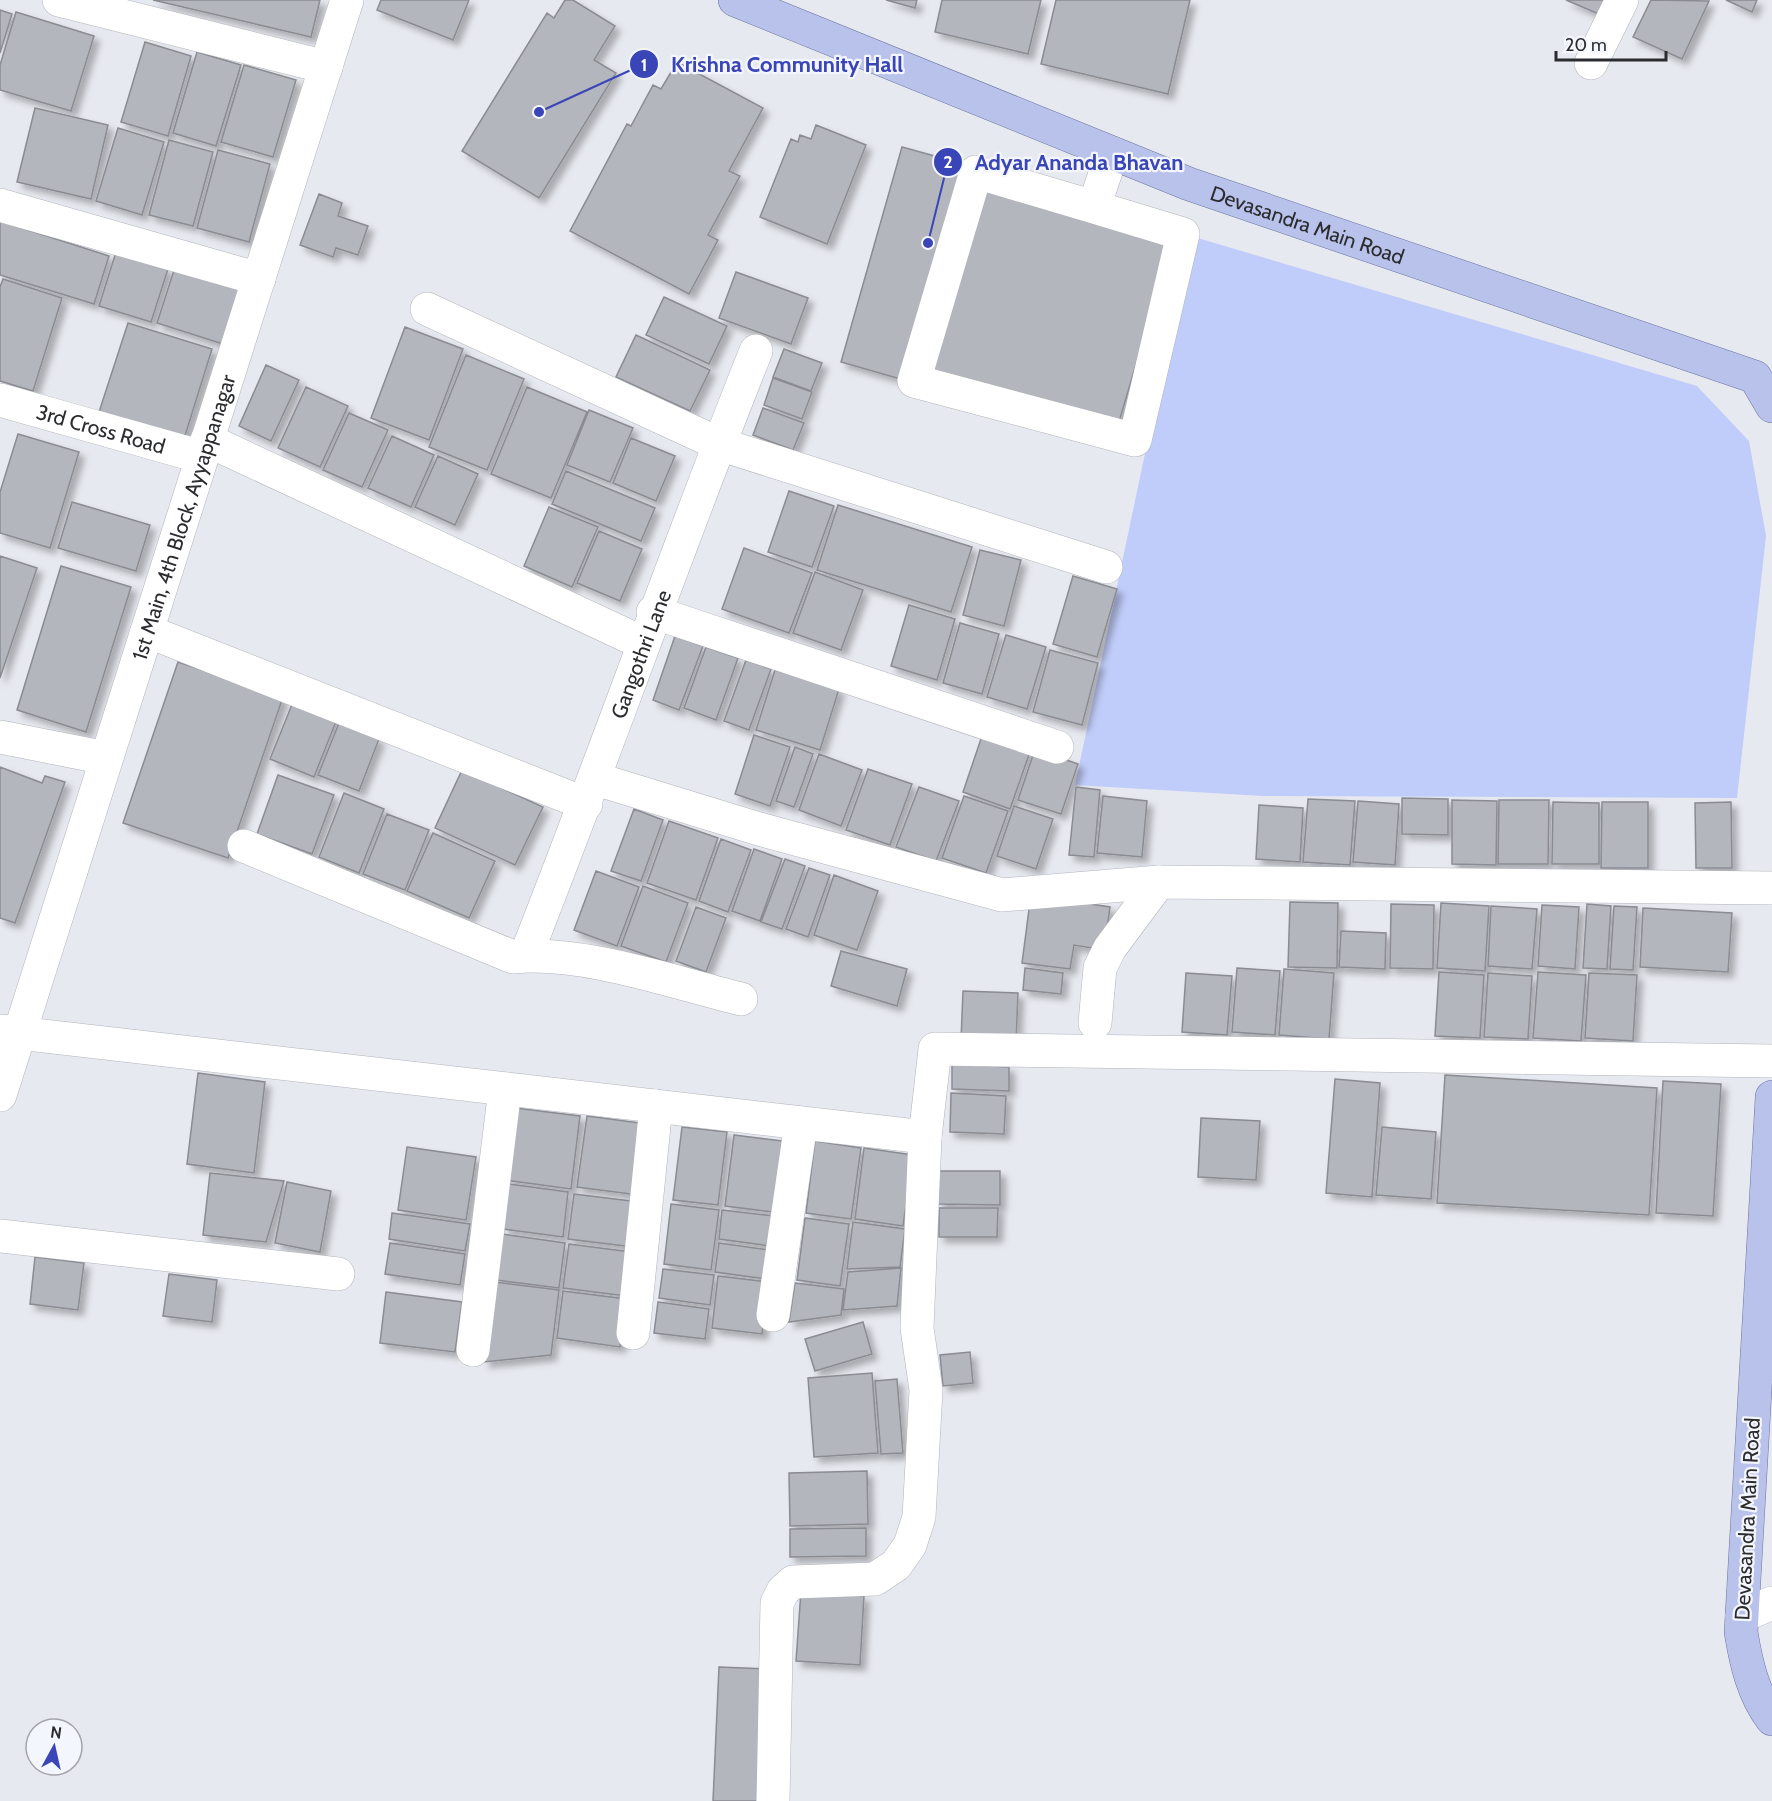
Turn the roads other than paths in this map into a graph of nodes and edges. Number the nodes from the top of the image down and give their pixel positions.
1 (59, 0) edge
2 (347, 0) edge
3 (735, 0) edge
4 (1622, 0) edge
5 (1591, 63) dead end
6 (326, 67) junction
7 (1112, 153) junction
8 (0, 205) edge
9 (1094, 207) junction
10 (259, 279) junction
11 (427, 309) dead end
12 (756, 351) dead end
13 (0, 400) edge
14 (1772, 406) edge
15 (719, 444) junction
16 (204, 449) junction
17 (1106, 567) dead end
18 (653, 612) junction
19 (147, 630) junction
20 (642, 643) junction
21 (0, 737) edge
22 (1057, 747) dead end
23 (106, 758) junction
24 (591, 792) junction
25 (244, 846) dead end
26 (1159, 882) junction
27 (1772, 888) edge
28 (526, 955) junction
29 (741, 999) dead end
30 (1095, 1023) dead end
31 (9, 1032) edge
32 (1772, 1061) edge
33 (505, 1089) junction
34 (0, 1095) edge
35 (1772, 1097) edge
36 (656, 1106) junction
37 (801, 1123) junction
38 (925, 1137) junction
39 (0, 1236) edge
40 (338, 1274) dead end
41 (773, 1315) dead end
42 (633, 1332) dead end
43 (473, 1350) dead end
44 (1772, 1603) edge
45 (1742, 1616) junction
46 (1772, 1719) edge
47 (773, 1801) edge

1 - 6 street
2 - 6 street, 1st Main, 4th Block, Ayyappanagar
3 - 7 main road, Devasandra Main Road
4 - 5 street
6 - 10 street, 1st Main, 4th Block, Ayyappanagar
7 - 9 street
7 - 14 main road, Devasandra Main Road
8 - 10 street
9 - 9 street
10 - 16 street, 1st Main, 4th Block, Ayyappanagar
11 - 15 street
12 - 15 street, Gangothri Lane
13 - 16 street, 3rd Cross Road
15 - 17 street
15 - 18 street, Gangothri Lane
16 - 19 street, 1st Main, 4th Block, Ayyappanagar
16 - 20 street, 3rd Cross Road
18 - 20 street, Gangothri Lane
18 - 22 street
19 - 23 street, 1st Main, 4th Block, Ayyappanagar
19 - 24 street
20 - 24 street, Gangothri Lane
21 - 23 street
23 - 31 street, 1st Main, 4th Block, Ayyappanagar
24 - 26 street
24 - 28 street, Gangothri Lane
25 - 28 street
26 - 27 street
26 - 30 street
28 - 29 street
31 - 33 street
31 - 34 street, 1st Main, 4th Block, Ayyappanagar
32 - 38 street
33 - 36 street
33 - 43 street
35 - 45 main road, Devasandra Main Road
36 - 37 street
36 - 42 street
37 - 38 street
37 - 41 street
38 - 47 street
39 - 40 street
44 - 45 street
45 - 46 main road, Devasandra Main Road

